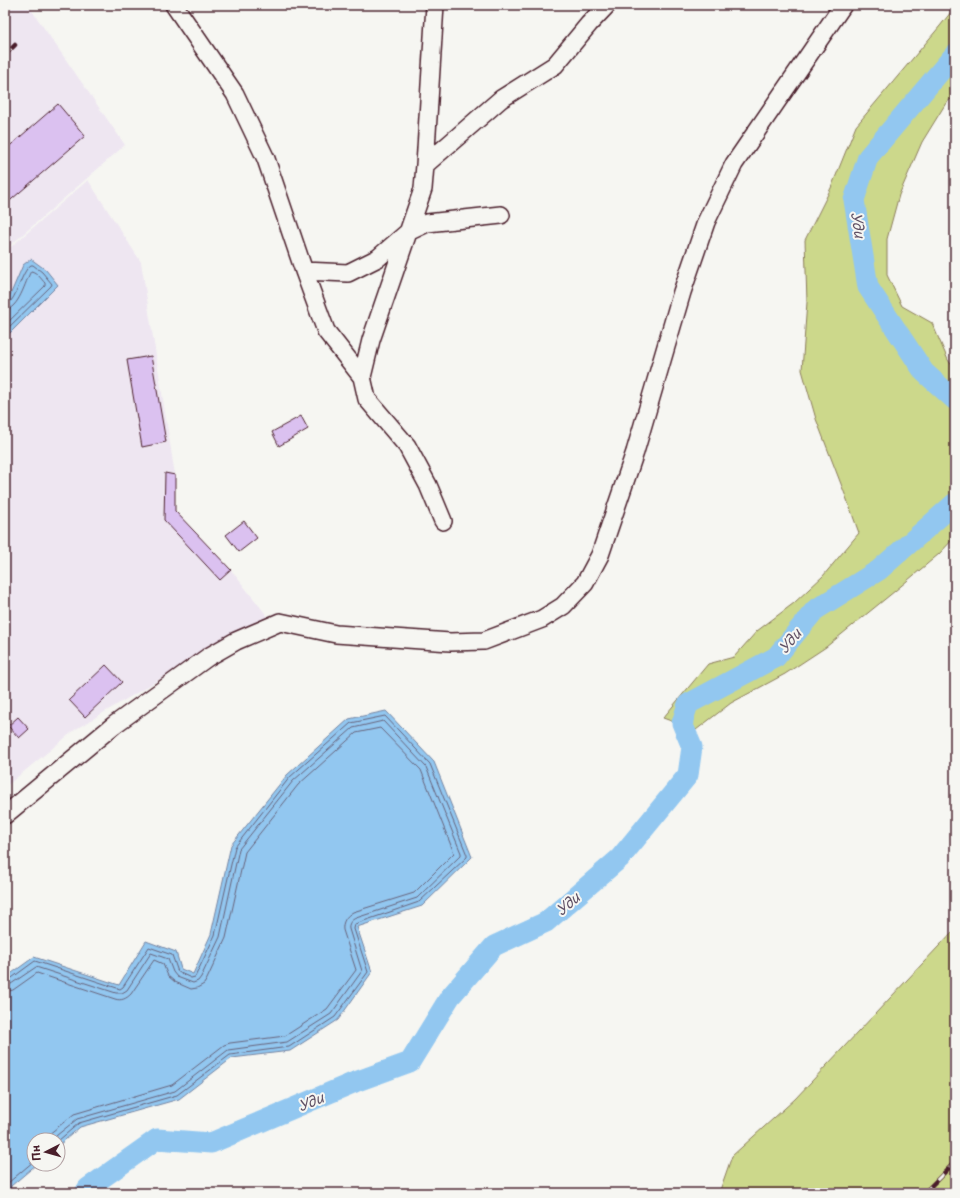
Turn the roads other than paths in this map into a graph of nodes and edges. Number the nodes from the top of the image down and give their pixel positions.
1 (174, 5) edge
2 (435, 5) edge
3 (607, 5) edge
4 (843, 5) edge
5 (426, 165) junction
6 (501, 216) dead end
7 (408, 232) junction
8 (304, 271) junction
9 (362, 377) junction
10 (443, 521) dead end
11 (5, 815) edge

1 - 8 street
2 - 5 street
3 - 5 street
4 - 11 street
5 - 7 street
6 - 7 street
7 - 8 street
7 - 9 street
8 - 9 street
9 - 10 street

